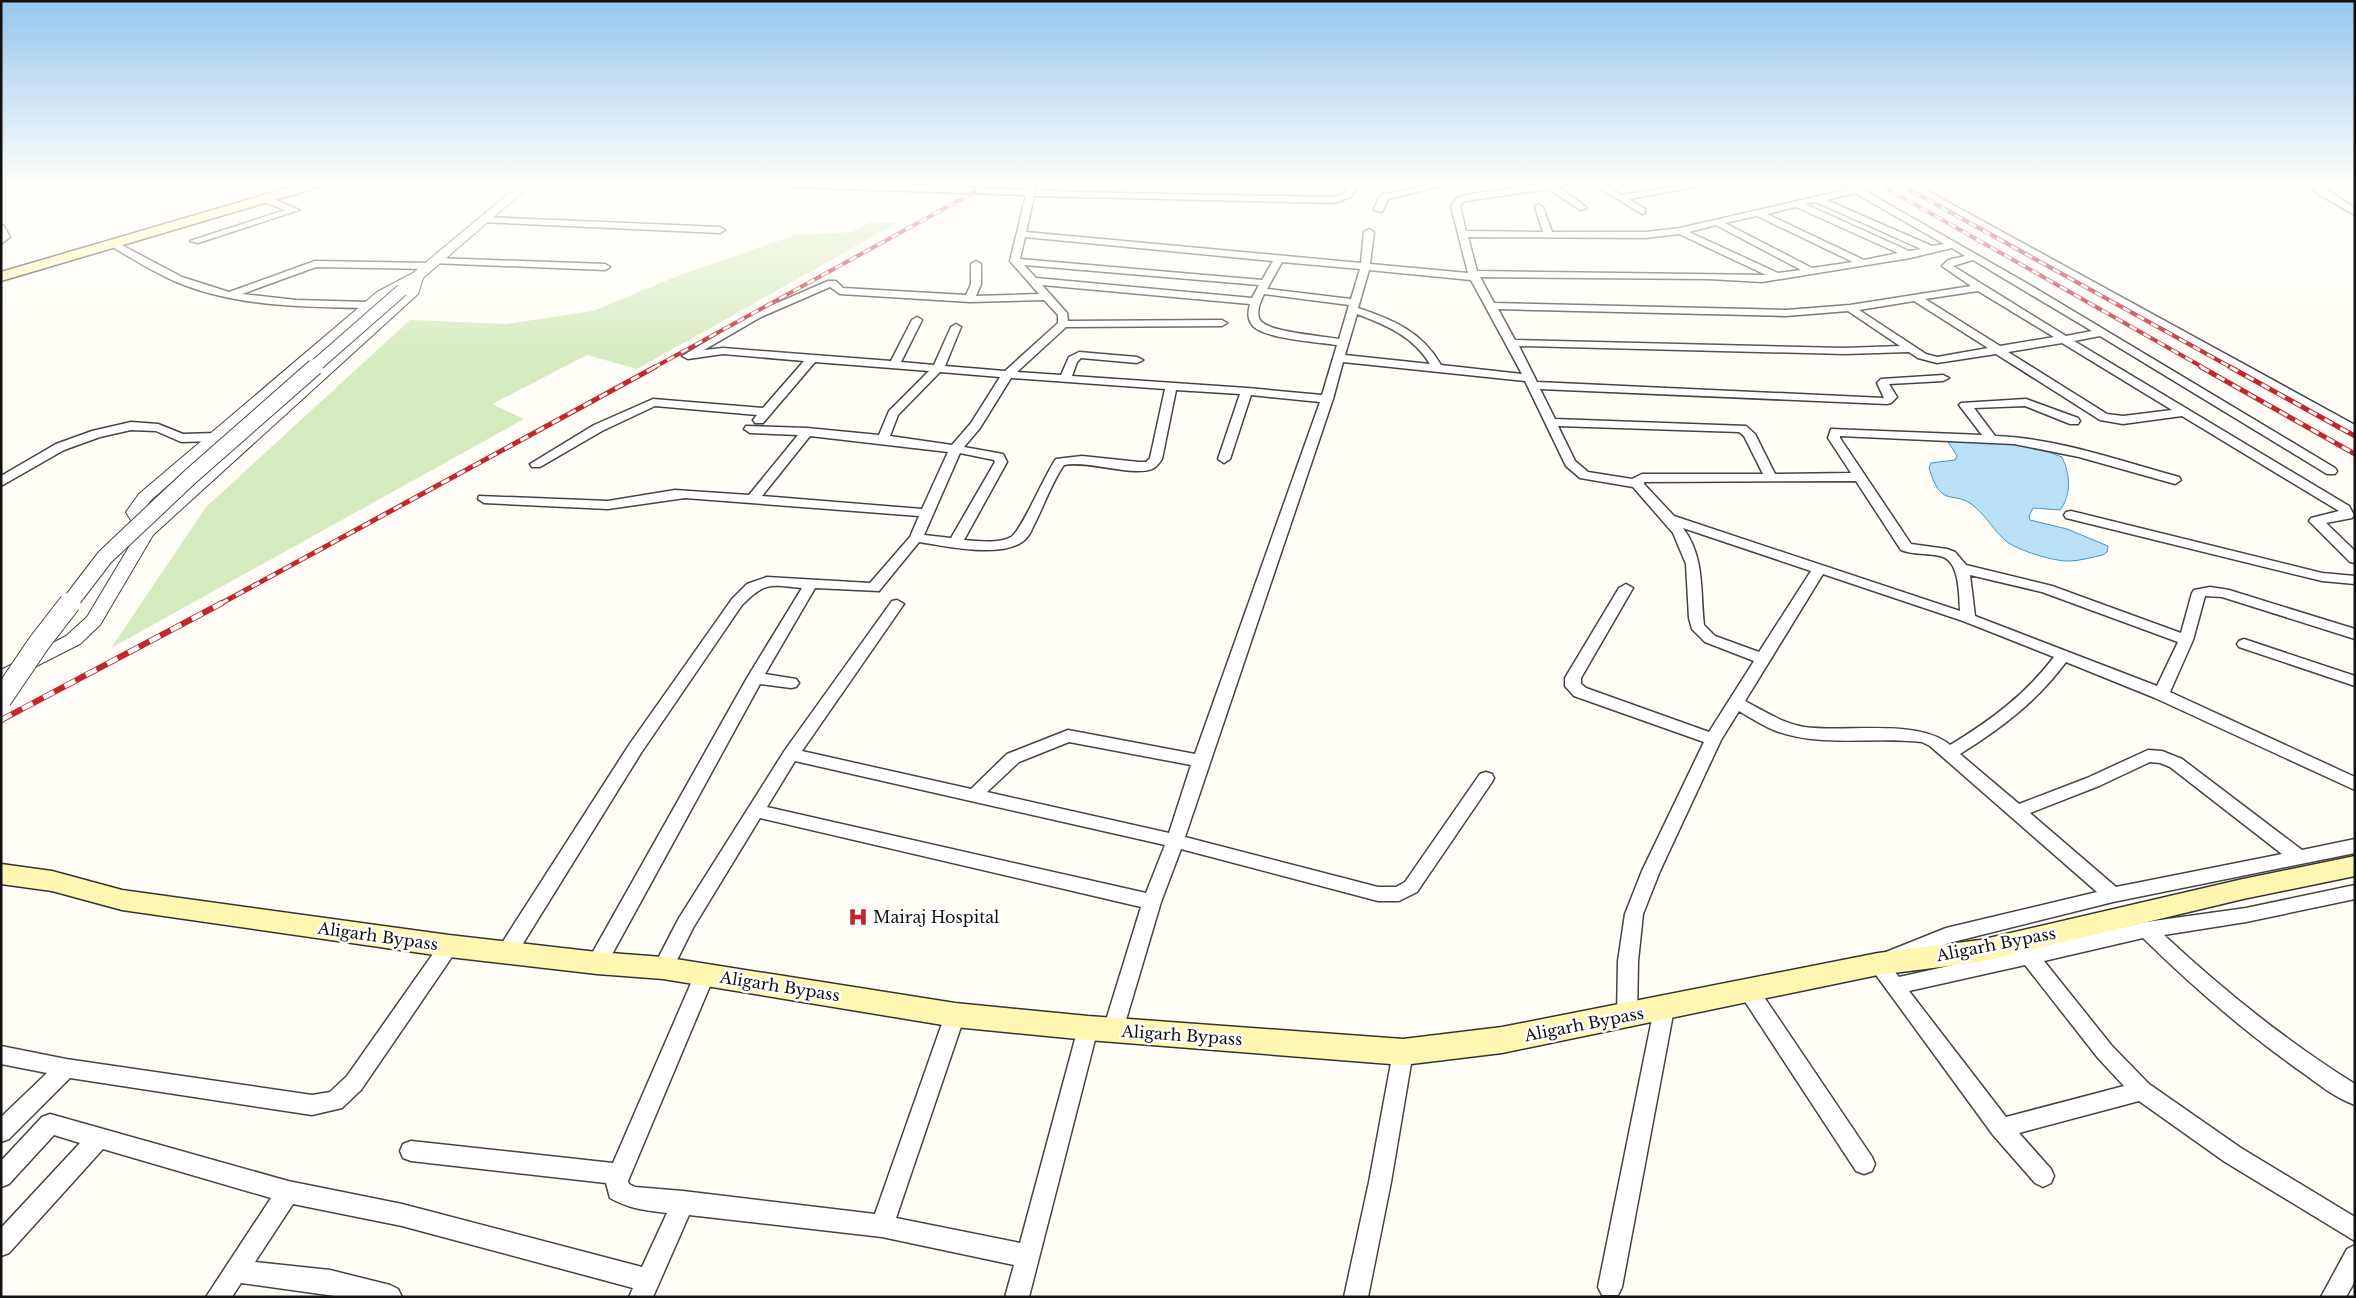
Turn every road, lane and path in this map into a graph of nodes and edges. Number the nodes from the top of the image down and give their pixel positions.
1 (85, 245) edge
2 (112, 245) edge
3 (115, 245) edge
4 (455, 245) edge
5 (1018, 245) edge
6 (1070, 245) edge
7 (1368, 245) edge
8 (1467, 245) edge
9 (1710, 245) edge
10 (1759, 245) edge
11 (1824, 245) edge
12 (1889, 245) edge
13 (1920, 245) edge
14 (1954, 245) joint
15 (2021, 245) edge
16 (1932, 250) junction
17 (1910, 254) junction
18 (1129, 257) junction
19 (1975, 257) junction
20 (1278, 260) junction
21 (1014, 261) junction
22 (433, 263) junction
23 (1863, 263) junction
24 (976, 264) dead end
25 (1196, 264) junction
26 (605, 267) dead end
27 (1365, 267) junction
28 (1, 269) edge
29 (1812, 272) junction
30 (1, 276) edge
31 (417, 276) junction
32 (1474, 276) junction
33 (1778, 277) junction
34 (1033, 281) junction
35 (1263, 287) junction
36 (1980, 288) junction
37 (1178, 294) junction
38 (228, 295) junction
39 (1048, 297) junction
40 (1916, 298) junction
41 (970, 299) junction
42 (1255, 301) junction
43 (370, 305) junction
44 (1353, 306) junction
45 (1489, 306) junction
46 (1850, 308) junction
47 (917, 320) dead end
48 (1222, 323) dead end
49 (1063, 324) junction
50 (956, 327) dead end
51 (2101, 333) junction
52 (2062, 338) junction
53 (1343, 343) junction
54 (1512, 343) junction
55 (1912, 349) junction
56 (1996, 349) junction
57 (1338, 358) junction
58 (812, 359) junction
59 (1137, 360) dead end
60 (896, 364) junction
61 (938, 368) junction
62 (1438, 368) junction
63 (1008, 374) junction
64 (1943, 378) dead end
65 (1066, 379) junction
66 (1531, 382) junction
67 (1171, 386) junction
68 (1247, 391) junction
69 (1327, 399) junction
70 (766, 412) junction
71 (2183, 412) junction
72 (2074, 421) dead end
73 (1549, 422) junction
74 (2355, 430) edge
75 (807, 432) junction
76 (216, 437) junction
77 (1990, 437) junction
78 (883, 439) junction
79 (956, 448) junction
80 (1224, 459) dead end
81 (536, 464) dead end
82 (2331, 471) dead end
83 (1770, 476) junction
84 (1860, 476) junction
85 (2175, 480) dead end
86 (1, 482) edge
87 (1638, 484) junction
88 (484, 499) dead end
89 (752, 500) junction
90 (926, 513) junction
91 (2071, 515) dead end
92 (1670, 519) junction
93 (146, 532) junction
94 (916, 538) junction
95 (956, 542) junction
96 (2355, 559) edge
97 (1960, 568) junction
98 (1819, 569) junction
99 (2355, 580) edge
100 (811, 584) junction
101 (1626, 588) dead end
102 (897, 604) dead end
103 (1968, 618) junction
104 (2355, 634) edge
105 (2186, 640) junction
106 (2244, 644) dead end
107 (2064, 655) junction
108 (1762, 659) junction
109 (1, 678) edge
110 (755, 678) junction
111 (2355, 681) edge
112 (792, 683) dead end
113 (2161, 694) junction
114 (1, 699) edge
115 (1737, 703) junction
116 (1713, 739) junction
117 (1949, 753) junction
118 (791, 754) junction
119 (1201, 761) junction
120 (1486, 778) dead end
121 (2355, 784) edge
122 (974, 796) junction
123 (756, 811) junction
124 (2015, 812) junction
125 (1175, 841) junction
126 (2355, 846) edge
127 (2300, 858) junction
128 (2355, 866) edge
129 (1, 874) edge
130 (2355, 892) edge
131 (2113, 895) junction
132 (1152, 902) junction
133 (2146, 930) junction
134 (449, 946) junction
135 (507, 952) junction
136 (2030, 957) junction
137 (596, 963) junction
138 (1878, 964) junction
139 (663, 968) junction
140 (705, 974) junction
141 (1894, 986) junction
142 (1749, 991) junction
143 (1664, 1009) junction
144 (955, 1015) junction
145 (1627, 1016) junction
146 (1101, 1029) junction
147 (1403, 1052) junction
148 (1, 1055) edge
149 (66, 1068) junction
150 (2142, 1092) junction
151 (2355, 1096) edge
152 (2001, 1128) junction
153 (1, 1132) edge
154 (100, 1137) junction
155 (411, 1151) dead end
156 (1864, 1164) dead end
157 (620, 1174) junction
158 (2043, 1176) dead end
159 (1, 1177) edge
160 (288, 1192) junction
161 (683, 1202) junction
162 (882, 1226) junction
163 (2355, 1230) edge
164 (1, 1245) edge
165 (1027, 1256) junction
166 (2355, 1257) edge
167 (236, 1271) junction
168 (1610, 1287) dead end
169 (645, 1289) edge
170 (218, 1297) edge
171 (390, 1297) edge
172 (1017, 1297) edge
173 (1356, 1297) edge
174 (2332, 1297) edge

1 - 28 main road
2 - 30 main road
3 - 38 street
4 - 22 street
5 - 21 street
6 - 18 street
7 - 27 street
8 - 32 street
9 - 33 street
10 - 29 street
11 - 23 street
12 - 17 street
13 - 16 street
14 - 16 street
14 - 19 street
15 - 74 street
16 - 17 street
17 - 23 street
18 - 21 street
18 - 25 street
18 - 25 street
19 - 36 street
19 - 51 street
20 - 25 street
20 - 27 street
20 - 35 street
21 - 34 street
22 - 26 street
22 - 31 street
22 - 38 street
23 - 29 street
24 - 41 street
25 - 35 street
25 - 37 street
27 - 32 street
27 - 44 street
29 - 33 street
31 - 43 street
31 - 93 street
31 - 114 street, bridge
32 - 33 street
32 - 45 street
34 - 37 street
34 - 39 street
35 - 42 street
35 - 44 street
36 - 40 street
36 - 52 street
37 - 42 street
38 - 43 street
39 - 41 street
39 - 49 street
40 - 46 street
40 - 56 street
41 - 58 street
42 - 53 street
43 - 76 street
44 - 53 street
44 - 62 street
45 - 46 street
45 - 54 street
46 - 55 street
47 - 60 street
48 - 49 street
49 - 63 street
50 - 61 street
51 - 52 street
51 - 82 street
52 - 56 street
52 - 71 street
53 - 57 street
54 - 55 street
54 - 66 street
55 - 56 street
56 - 71 street
57 - 62 street
57 - 69 street
58 - 60 street
58 - 70 street
59 - 65 street
60 - 61 street
61 - 63 street
61 - 78 street
62 - 66 street
63 - 65 street
63 - 79 street
64 - 66 street
65 - 67 street
66 - 73 street
67 - 68 street
67 - 95 street
68 - 69 street
68 - 80 street
69 - 119 street
70 - 75 street
70 - 81 street
71 - 96 street
72 - 77 street
73 - 83 street
73 - 87 street
75 - 78 street
75 - 89 street
76 - 86 street
76 - 93 street
77 - 84 street
77 - 85 street
78 - 79 street
79 - 90 street
79 - 95 street
83 - 84 street
83 - 87 street
84 - 97 street
87 - 92 street
88 - 89 street
89 - 90 street
90 - 94 street
91 - 99 street
92 - 98 street
92 - 108 street
93 - 109 street
94 - 95 street
94 - 100 street
97 - 103 street
97 - 105 street
98 - 103 street
98 - 108 street
100 - 110 street
100 - 135 street
101 - 116 street
102 - 118 street
103 - 107 street
104 - 105 street
105 - 113 street
106 - 111 street
107 - 113 street
107 - 117 street
108 - 115 street
110 - 112 street
110 - 137 street
113 - 121 street
115 - 116 street
115 - 117 street
116 - 145 street
117 - 124 street
118 - 122 street
118 - 123 street
119 - 122 street
119 - 125 street
120 - 125 street
122 - 125 street
123 - 132 street
123 - 139 street
124 - 127 street
124 - 131 street
125 - 132 street
126 - 127 street
127 - 131 street
128 - 138 main road, Aligarh Bypass
129 - 134 main road, Aligarh Bypass
130 - 133 street
131 - 138 street
132 - 146 street
133 - 136 street
133 - 151 street
134 - 135 main road, Aligarh Bypass
134 - 149 street
135 - 137 main road, Aligarh Bypass
136 - 141 street
136 - 150 street
137 - 139 main road, Aligarh Bypass
138 - 141 street
138 - 142 main road, Aligarh Bypass
139 - 140 main road, Aligarh Bypass
140 - 144 main road, Aligarh Bypass
140 - 157 street
141 - 152 street
142 - 143 main road, Aligarh Bypass
142 - 156 street
143 - 145 main road, Aligarh Bypass
143 - 168 street
144 - 146 main road, Aligarh Bypass
144 - 162 street
145 - 147 main road, Aligarh Bypass
146 - 147 main road, Aligarh Bypass
146 - 165 street
147 - 173 street
148 - 149 street
149 - 153 street
150 - 152 street
150 - 163 street
152 - 158 street
154 - 159 street
154 - 160 street
154 - 164 street
155 - 157 street
157 - 161 street
160 - 167 street
160 - 169 street
161 - 162 street
161 - 169 street
162 - 165 street
165 - 172 street
166 - 174 street
167 - 170 street
167 - 171 street

